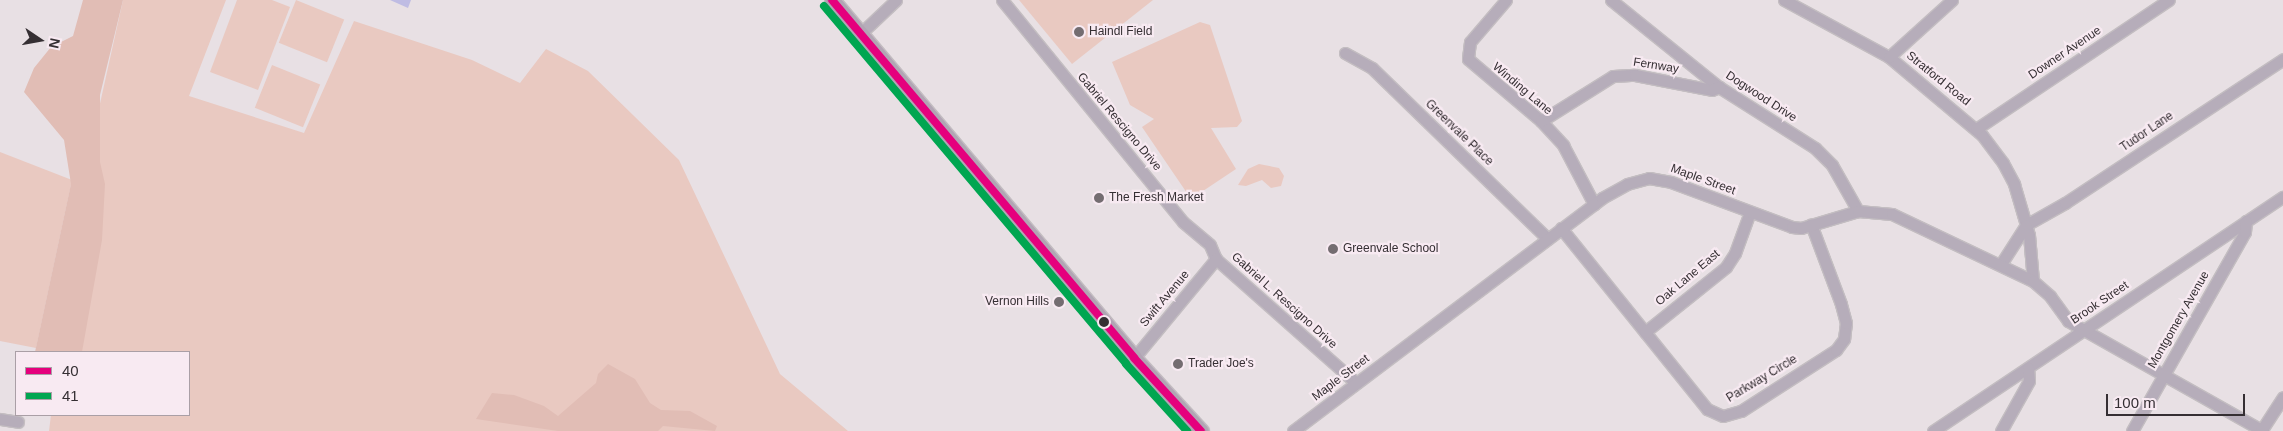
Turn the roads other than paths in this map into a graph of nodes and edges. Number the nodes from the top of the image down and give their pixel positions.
1 (832, 0) edge
2 (896, 0) edge
3 (1002, 0) edge
4 (1506, 0) edge
5 (1611, 0) edge
6 (1784, 0) edge
7 (1952, 0) edge
8 (2169, 0) edge
9 (859, 35) junction
10 (1345, 53) dead end
11 (1889, 58) junction
12 (2283, 60) edge
13 (1719, 87) junction
14 (1541, 121) junction
15 (1976, 128) junction
16 (2283, 197) edge
17 (1594, 204) junction
18 (1858, 211) junction
19 (1750, 212) junction
20 (2246, 222) junction
21 (1811, 224) junction
22 (2026, 225) junction
23 (1561, 228) junction
24 (1548, 239) junction
25 (1216, 259) junction
26 (2001, 264) junction
27 (2033, 281) junction
28 (2084, 330) junction
29 (1646, 332) junction
30 (1134, 358) junction
31 (2028, 368) junction
32 (2164, 375) junction
33 (1356, 383) junction
34 (2283, 397) edge
35 (0, 419) edge
36 (18, 422) dead end
37 (1201, 431) edge
38 (1293, 431) edge
39 (1933, 431) edge
40 (2001, 431) edge
41 (2132, 431) edge
42 (2262, 431) edge

1 - 9 main road
2 - 9 street
3 - 25 street, Gabriel Rescigno Drive
4 - 14 street, Winding Lane
5 - 13 street, Dogwood Drive
6 - 11 street, Stratford Road
7 - 11 street
8 - 15 street, Downer Avenue
9 - 30 main road
10 - 24 street, Greenvale Place
11 - 15 street, Stratford Road
12 - 22 street, Tudor Lane
13 - 14 street, Fernway
13 - 18 street, Dogwood Drive
14 - 17 street, Winding Lane
15 - 22 street, Stratford Road
16 - 20 street, Brook Street
17 - 19 street, Maple Street
17 - 23 street, Maple Street
18 - 21 street, Maple Street
18 - 26 street, Maple Street
19 - 21 street, Maple Street
19 - 29 street, Oak Lane East
20 - 28 street, Brook Street
20 - 32 street, Montgomery Avenue
21 - 29 street, Parkway Circle
22 - 26 street
22 - 27 street, Stratford Road
23 - 24 street, Maple Street
23 - 29 street, Parkway Circle
24 - 33 street, Maple Street
25 - 30 street, Swift Avenue
25 - 33 street, Gabriel L. Rescigno Drive
26 - 27 street, Maple Street
27 - 28 street, Maple Street
28 - 31 street, Brook Street
28 - 32 street, Maple Street
30 - 37 main road
31 - 39 street, Brook Street
31 - 40 street
32 - 41 street, Montgomery Avenue
32 - 42 street, Maple Street
33 - 38 street, Maple Street
34 - 42 street
35 - 36 street

